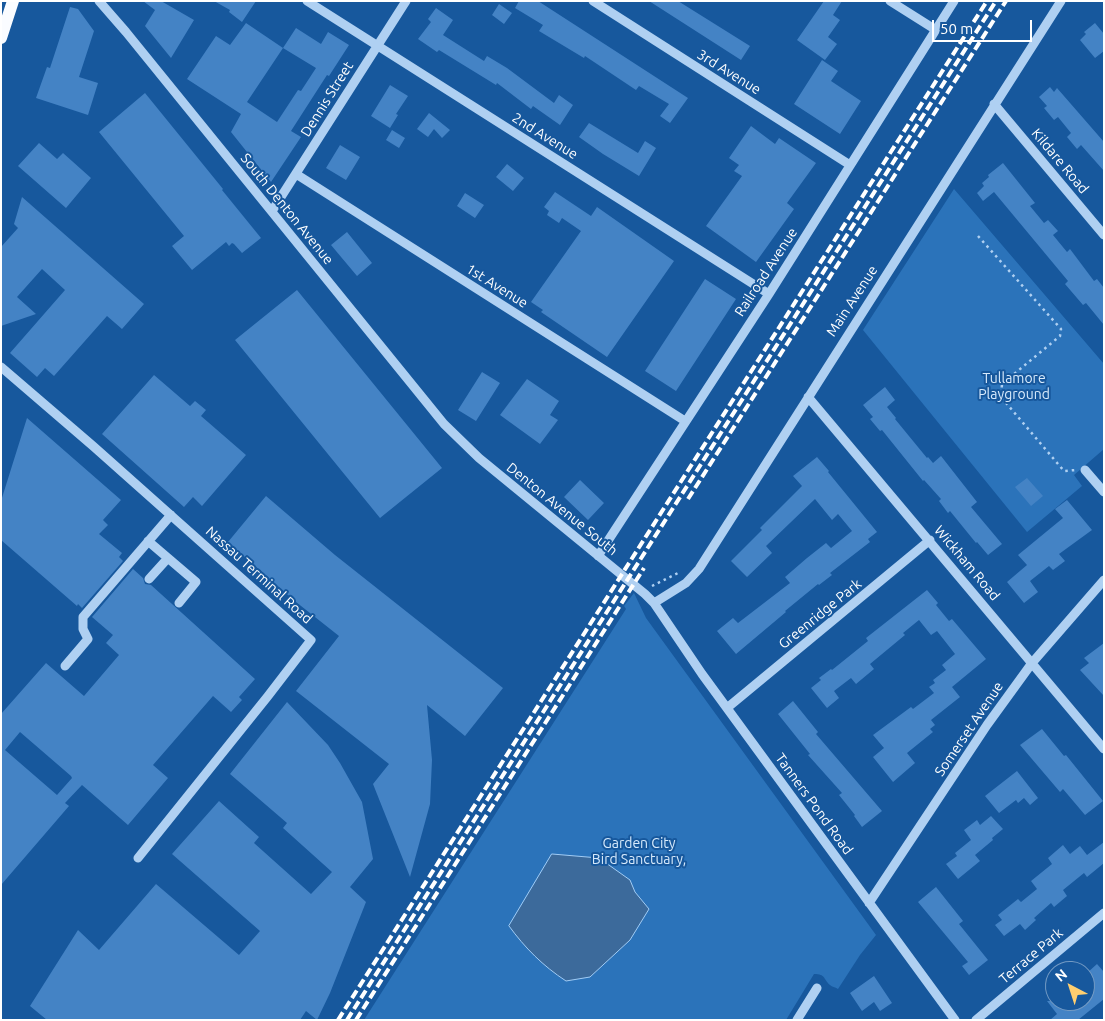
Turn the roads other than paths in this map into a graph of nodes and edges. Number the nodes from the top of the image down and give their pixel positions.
1 (13, 1) edge
2 (99, 1) edge
3 (307, 1) edge
4 (406, 1) edge
5 (593, 1) edge
6 (890, 1) edge
7 (954, 1) edge
8 (1061, 1) edge
9 (936, 30) junction
10 (1, 38) edge
11 (377, 46) junction
12 (994, 104) junction
13 (850, 165) junction
14 (296, 174) junction
15 (272, 211) junction
16 (1104, 235) edge
17 (769, 294) junction
18 (1, 367) edge
19 (808, 396) junction
20 (685, 421) junction
21 (454, 434) joint
22 (1085, 470) road end
23 (1104, 492) edge
24 (171, 515) junction
25 (930, 540) junction
26 (148, 541) junction
27 (598, 556) junction
28 (168, 558) junction
29 (149, 579) dead end
30 (1104, 580) edge
31 (179, 603) dead end
32 (654, 603) junction
33 (1032, 663) junction
34 (65, 666) dead end
35 (727, 708) junction
36 (1104, 748) edge
37 (138, 858) dead end
38 (869, 903) junction
39 (1104, 913) edge
40 (816, 988) dead end
41 (797, 1020) edge
42 (955, 1020) edge
43 (976, 1020) edge

1 - 10 main road
2 - 15 street, South Denton Avenue
3 - 11 street, 2nd Avenue
4 - 11 street, Dennis Street
5 - 13 street, 3rd Avenue
6 - 9 street
7 - 9 street, Railroad Avenue
8 - 12 street, Main Avenue
9 - 13 street, Railroad Avenue
11 - 14 street, Dennis Street
11 - 17 street, 2nd Avenue
12 - 16 street, Kildare Road
12 - 19 street, Main Avenue
13 - 17 street, Railroad Avenue
14 - 15 street, Dennis Street
14 - 20 street, 1st Avenue
15 - 21 street, South Denton Avenue
17 - 20 street, Railroad Avenue
18 - 24 street, Nassau Terminal Road
19 - 25 street, Wickham Road
19 - 32 street, Main Avenue
20 - 27 street, Railroad Avenue
21 - 27 street, Denton Avenue South
22 - 23 street
24 - 26 street
24 - 37 street, Nassau Terminal Road
25 - 33 street, Wickham Road
25 - 35 street, Greenridge Park
26 - 28 street
26 - 34 street
27 - 32 street, Denton Avenue South
28 - 29 street
28 - 31 street
30 - 33 street, Somerset Avenue
32 - 35 street, Tanners Pond Road
33 - 36 street, Wickham Road
33 - 38 street, Somerset Avenue
35 - 38 street, Tanners Pond Road
38 - 42 street, Tanners Pond Road
39 - 43 street, Terrace Park
40 - 41 street

